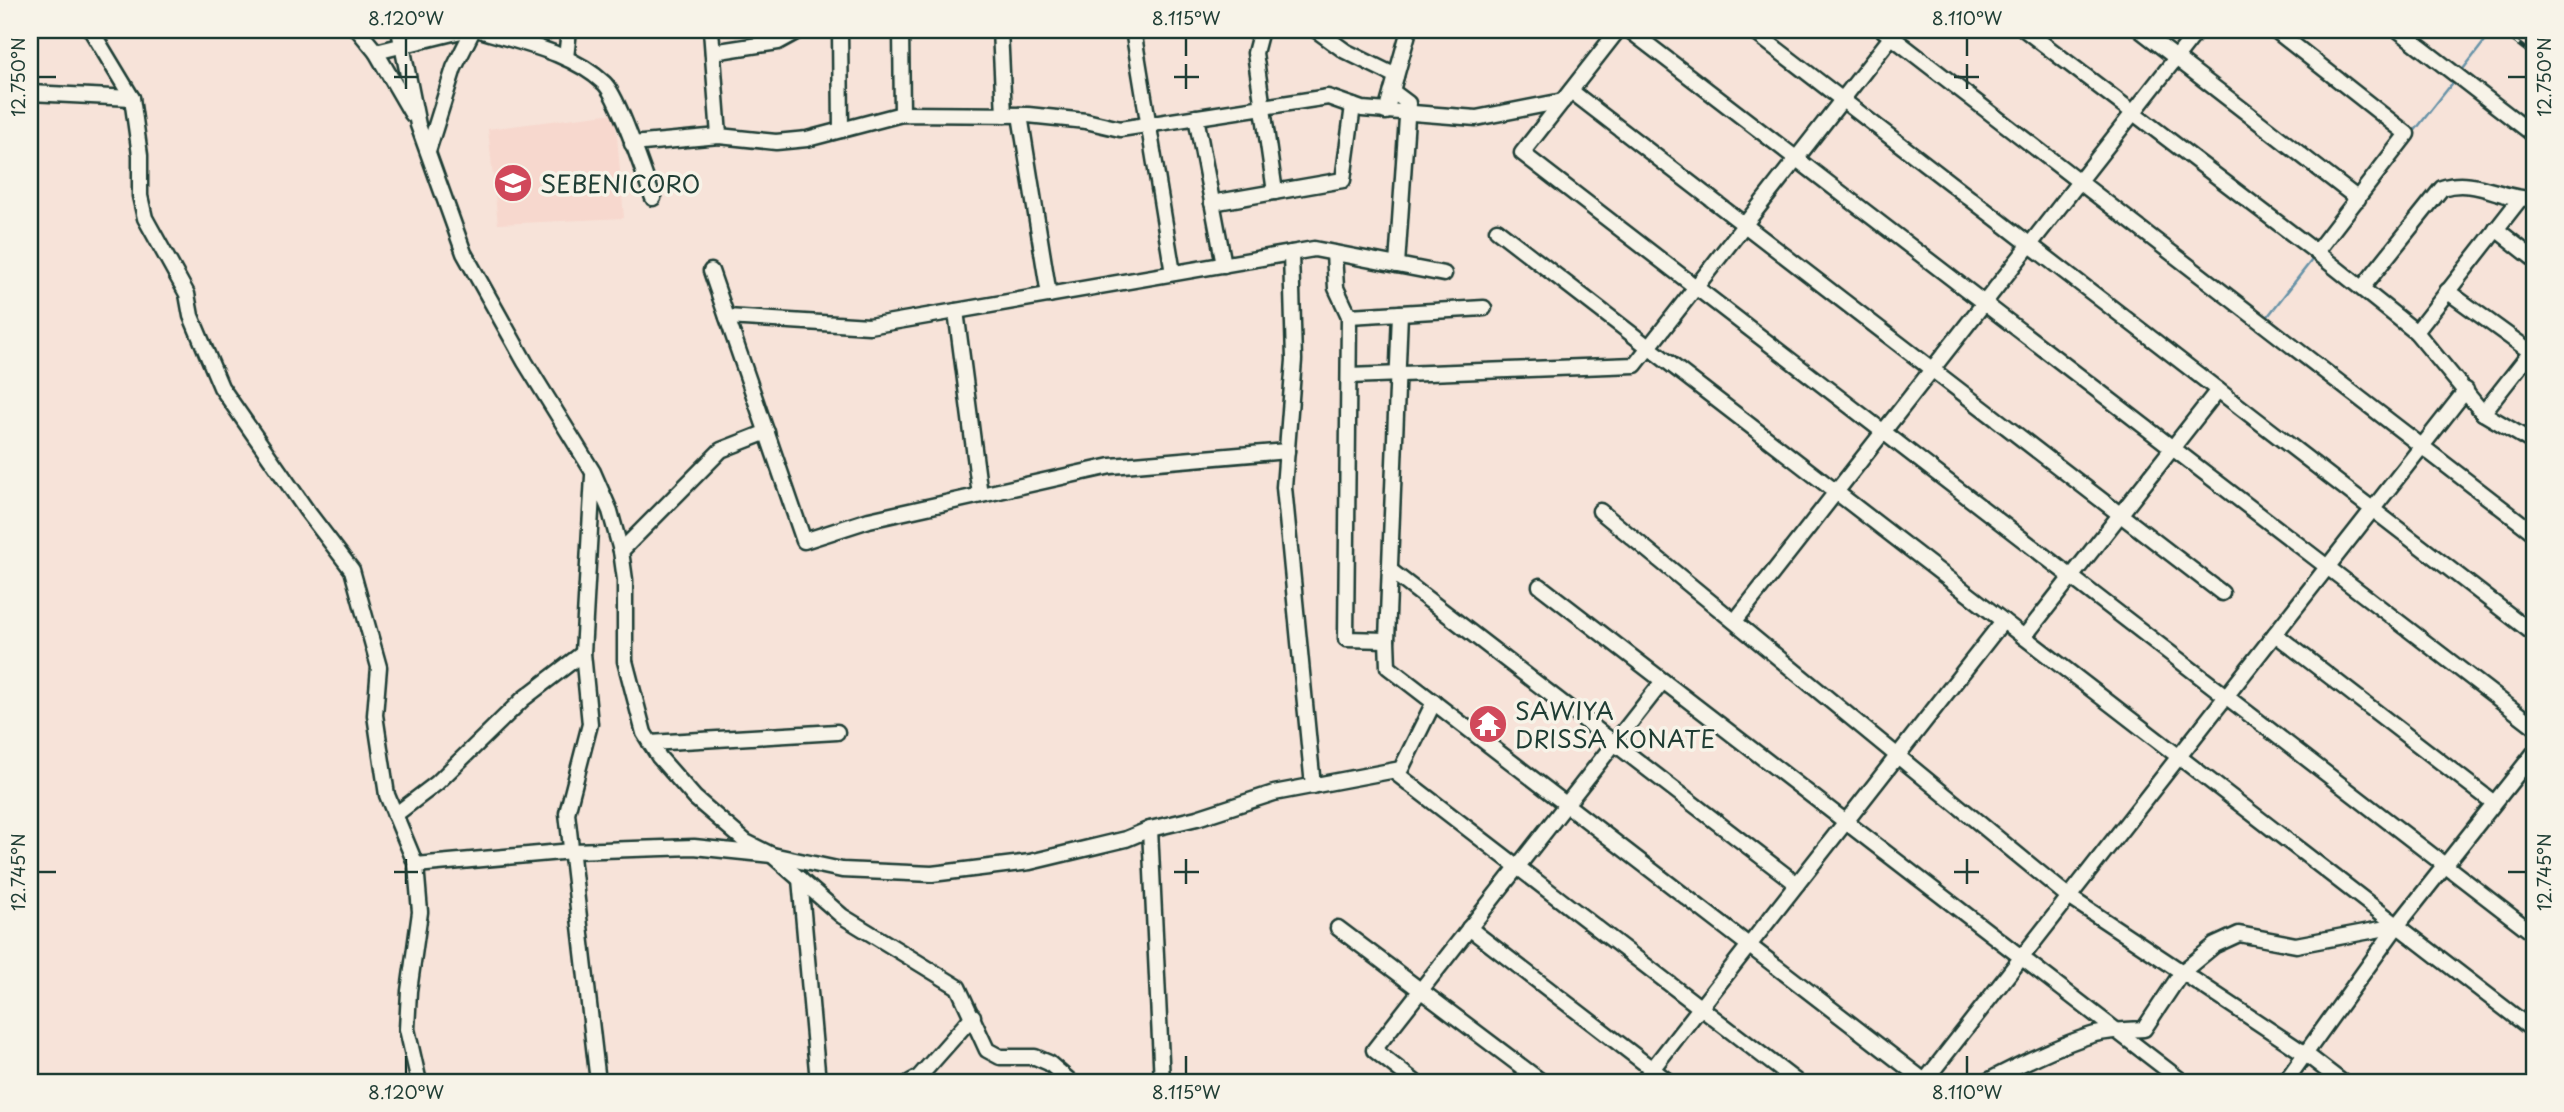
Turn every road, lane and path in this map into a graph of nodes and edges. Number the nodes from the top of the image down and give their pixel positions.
1 (91, 30) edge
2 (358, 30) edge
3 (399, 30) edge
4 (466, 30) edge
5 (473, 30) edge
6 (480, 30) edge
7 (569, 30) edge
8 (712, 30) edge
9 (800, 30) edge
10 (840, 30) edge
11 (901, 30) edge
12 (1000, 30) edge
13 (1133, 30) edge
14 (1261, 30) edge
15 (1316, 30) edge
16 (1409, 30) edge
17 (1616, 30) edge
18 (1629, 30) edge
19 (1752, 30) edge
20 (2025, 30) edge
21 (2140, 30) edge
22 (2197, 30) edge
23 (2275, 30) edge
24 (2398, 30) edge
25 (1890, 32) edge
26 (402, 46) junction
27 (376, 52) junction
28 (713, 52) junction
29 (2176, 57) junction
30 (566, 58) junction
31 (1396, 76) junction
32 (1392, 91) junction
33 (30, 93) edge
34 (1567, 96) junction
35 (132, 98) junction
36 (1842, 100) junction
37 (1353, 106) junction
38 (1262, 107) junction
39 (1386, 112) junction
40 (2133, 113) junction
41 (902, 114) junction
42 (1407, 114) junction
43 (1004, 115) junction
44 (1020, 115) junction
45 (1196, 117) junction
46 (1148, 124) junction
47 (418, 125) junction
48 (841, 130) junction
49 (2534, 135) edge
50 (719, 136) junction
51 (632, 144) junction
52 (428, 150) junction
53 (1796, 159) junction
54 (2079, 181) junction
55 (1275, 192) junction
56 (653, 198) dead end
57 (2358, 199) junction
58 (2527, 199) edge
59 (1212, 202) junction
60 (1744, 225) junction
61 (2496, 229) junction
62 (1497, 230) dead end
63 (2030, 244) junction
64 (2316, 252) junction
65 (1291, 253) junction
66 (1334, 253) junction
67 (2534, 259) edge
68 (1224, 265) junction
69 (1397, 265) junction
70 (711, 271) dead end
71 (1173, 274) junction
72 (1444, 274) dead end
73 (1696, 287) junction
74 (2362, 288) junction
75 (2447, 291) junction
76 (1049, 295) junction
77 (1983, 304) junction
78 (1484, 308) dead end
79 (956, 311) junction
80 (1400, 313) junction
81 (1349, 316) junction
82 (727, 317) junction
83 (2416, 332) junction
84 (1648, 347) junction
85 (2533, 350) edge
86 (1932, 369) junction
87 (1397, 374) junction
88 (1349, 376) junction
89 (2218, 390) junction
90 (2466, 390) junction
91 (2483, 413) junction
92 (766, 432) junction
93 (1883, 432) junction
94 (2534, 443) edge
95 (2422, 446) junction
96 (2171, 449) junction
97 (1287, 451) junction
98 (593, 471) junction
99 (1836, 492) junction
100 (980, 495) junction
101 (2373, 509) junction
102 (1600, 511) dead end
103 (2120, 515) junction
104 (2534, 533) edge
105 (621, 551) junction
106 (2326, 569) junction
107 (1391, 571) junction
108 (2071, 577) junction
109 (1540, 586) dead end
110 (2222, 593) dead end
111 (1735, 621) junction
112 (2003, 621) junction
113 (2275, 634) junction
114 (2534, 634) edge
115 (2024, 637) junction
116 (1387, 640) junction
117 (583, 653) junction
118 (1663, 681) junction
119 (2226, 697) junction
120 (1434, 702) junction
121 (2534, 726) edge
122 (837, 732) dead end
123 (650, 743) junction
124 (1614, 743) junction
125 (2534, 753) edge
126 (1898, 756) junction
127 (2179, 757) junction
128 (1393, 771) junction
129 (1313, 786) junction
130 (2494, 803) junction
131 (1566, 805) junction
132 (395, 815) junction
133 (1846, 822) junction
134 (1150, 829) junction
135 (572, 851) junction
136 (772, 855) junction
137 (416, 865) junction
138 (1518, 866) junction
139 (2446, 866) junction
140 (800, 879) junction
141 (1797, 884) junction
142 (2069, 897) junction
143 (2398, 926) junction
144 (1338, 928) dead end
145 (1469, 928) junction
146 (2534, 934) edge
147 (1749, 946) junction
148 (2022, 958) junction
149 (2182, 972) junction
150 (1420, 991) junction
151 (1700, 1008) junction
152 (973, 1016) junction
153 (2115, 1030) junction
154 (2534, 1031) edge
155 (2307, 1055) junction
156 (1652, 1069) junction
157 (419, 1082) edge
158 (598, 1082) edge
159 (818, 1082) edge
160 (910, 1082) edge
161 (1072, 1082) edge
162 (1162, 1082) edge
163 (1416, 1082) edge
164 (1542, 1082) edge
165 (1642, 1082) edge
166 (1669, 1082) edge
167 (1797, 1082) edge
168 (1925, 1082) edge
169 (1986, 1082) edge
170 (2183, 1082) edge
171 (2285, 1082) edge
172 (2342, 1082) edge

1 - 35 street
2 - 27 street
3 - 26 street
4 - 26 street
5 - 52 street
6 - 30 street
7 - 30 street
8 - 28 street
9 - 28 street
10 - 48 street
11 - 41 street
12 - 43 street
13 - 46 street
14 - 38 street
15 - 31 street
16 - 31 street
17 - 34 street
18 - 53 street
19 - 36 street
20 - 40 street
21 - 29 street
22 - 29 street
23 - 57 street
24 - 49 street
25 - 36 street
25 - 54 street
26 - 27 street
26 - 47 street
27 - 47 street
28 - 50 street
29 - 40 street
29 - 57 street
30 - 51 street
31 - 32 street
32 - 39 street
32 - 42 street
33 - 35 street
34 - 42 street
34 - 60 street
34 - 73 street
35 - 132 street
36 - 53 street
36 - 63 street
37 - 38 street
37 - 39 street
37 - 55 street
38 - 45 street
38 - 55 street
39 - 42 street
40 - 54 street
40 - 64 street
41 - 43 street
41 - 48 street
42 - 69 street
43 - 44 street
44 - 46 street
44 - 76 street
45 - 46 street
45 - 59 street
46 - 71 street
47 - 52 street
48 - 50 street
50 - 51 street
51 - 56 street
52 - 98 street
53 - 60 street
53 - 77 street
54 - 63 street
54 - 95 street
55 - 59 street
57 - 64 street
58 - 61 street
58 - 74 street
59 - 68 street
60 - 73 street
60 - 86 street
61 - 67 street
61 - 75 street
62 - 84 street
63 - 77 street
63 - 89 street
64 - 74 street
65 - 66 street
65 - 68 street
65 - 97 street
66 - 69 street
66 - 81 street
68 - 71 street
69 - 72 street
70 - 82 street
71 - 76 street
73 - 84 street
73 - 93 street
74 - 83 street
75 - 83 street
75 - 85 street
76 - 79 street
77 - 86 street
77 - 96 street
78 - 80 street
79 - 82 street
79 - 100 street
80 - 81 street
80 - 87 street
81 - 88 street
82 - 92 street
83 - 90 street
84 - 87 street
84 - 99 street
85 - 91 street
86 - 93 street
86 - 103 street
87 - 88 street
87 - 107 street
88 - 116 street
89 - 96 street
89 - 101 street
90 - 91 street
90 - 95 street
91 - 94 street
92 - 100 street
92 - 105 street
93 - 99 street
93 - 108 street
95 - 101 street
95 - 104 street
96 - 103 street
96 - 106 street
97 - 100 street
97 - 129 street
98 - 105 street
98 - 117 street
99 - 111 street
99 - 112 street
101 - 106 street
101 - 114 street
102 - 111 street
103 - 108 street
103 - 110 street
105 - 123 street
106 - 113 street
106 - 121 street
107 - 116 street
107 - 124 street
108 - 115 street
108 - 119 street
109 - 118 street
111 - 126 street
112 - 115 street
112 - 126 street
113 - 119 street
113 - 130 street
115 - 127 street
116 - 120 street
117 - 132 street
117 - 135 street
118 - 124 street
118 - 133 street
119 - 127 street
119 - 139 street
120 - 128 street
120 - 131 street
122 - 123 street
123 - 136 street
124 - 131 street
124 - 141 street
125 - 130 street
126 - 133 street
126 - 142 street
127 - 142 street
127 - 143 street
128 - 129 street
128 - 138 street
129 - 134 street
130 - 139 street
131 - 138 street
131 - 147 street
132 - 137 street
133 - 141 street
133 - 148 street
134 - 136 street
134 - 162 street
135 - 136 street
135 - 137 street
135 - 158 street
136 - 140 street
137 - 157 street
138 - 145 street
138 - 151 street
139 - 143 street
139 - 146 street
140 - 152 street
140 - 159 street
141 - 147 street
142 - 148 street
142 - 149 street
143 - 149 street
143 - 154 street
143 - 155 street
144 - 150 street
145 - 150 street
145 - 156 street
147 - 151 street
147 - 168 street
148 - 153 street
148 - 168 street
149 - 153 street
149 - 155 street
150 - 163 street
150 - 164 street
151 - 156 street
151 - 167 street
152 - 160 street
152 - 161 street
153 - 169 street
153 - 170 street
155 - 171 street
155 - 172 street
156 - 165 street
156 - 166 street

